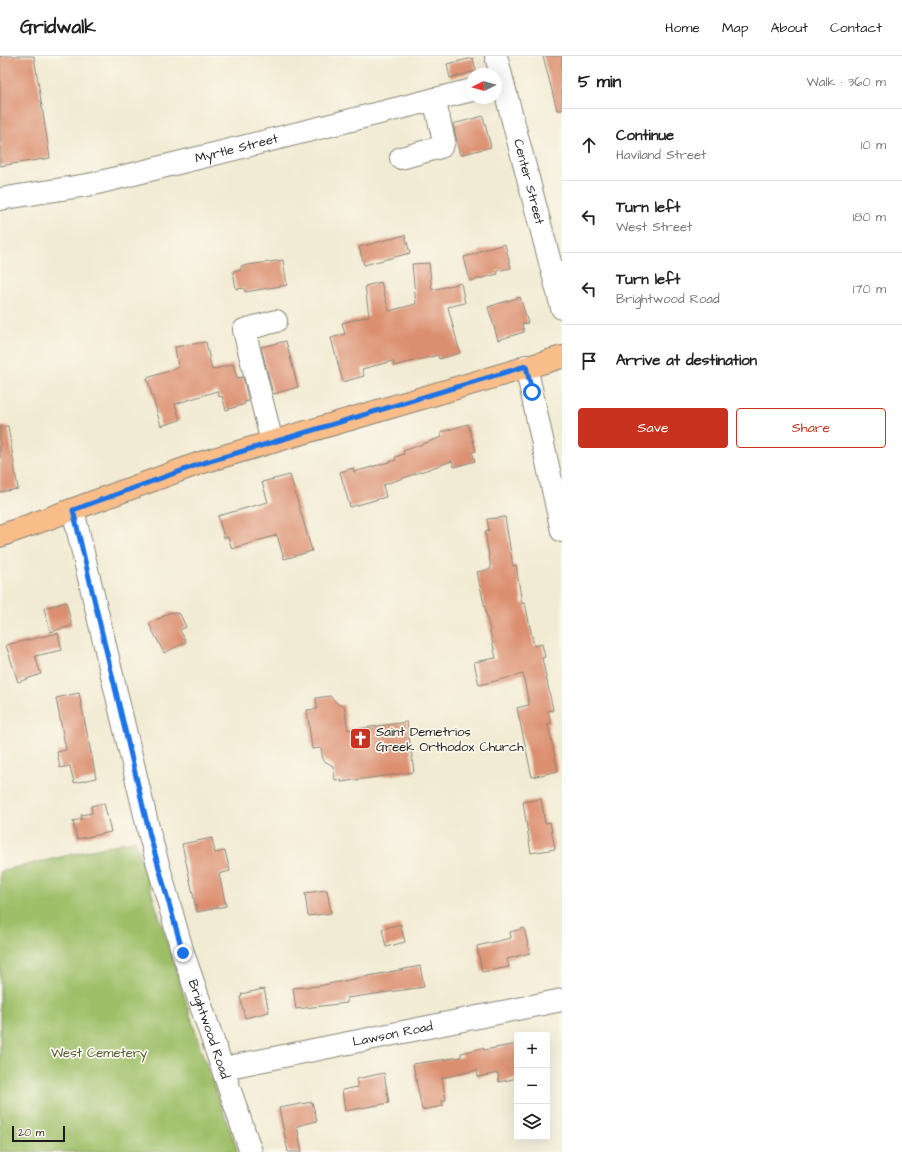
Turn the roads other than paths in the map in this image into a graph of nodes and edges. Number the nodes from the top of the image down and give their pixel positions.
1 (496, 56) edge
2 (497, 68) edge
3 (466, 91) edge
4 (502, 94) edge
5 (434, 99) junction
6 (402, 158) dead end
7 (0, 199) edge
8 (562, 308) edge
9 (276, 321) dead end
10 (562, 357) edge
11 (526, 366) junction
12 (272, 442) junction
13 (73, 510) junction
14 (562, 531) edge
15 (0, 536) edge
16 (562, 1000) edge
17 (224, 1068) junction
18 (251, 1152) edge

1 - 2 street, Center Street
3 - 5 street, Myrtle Street
4 - 8 street, Center Street
5 - 6 street
5 - 7 street, Myrtle Street
9 - 12 street
10 - 11 main road
11 - 12 main road
11 - 14 street
12 - 13 main road
13 - 15 main road
13 - 17 street, Brightwood Road
16 - 17 street, Lawson Road
17 - 18 street, Brightwood Road

